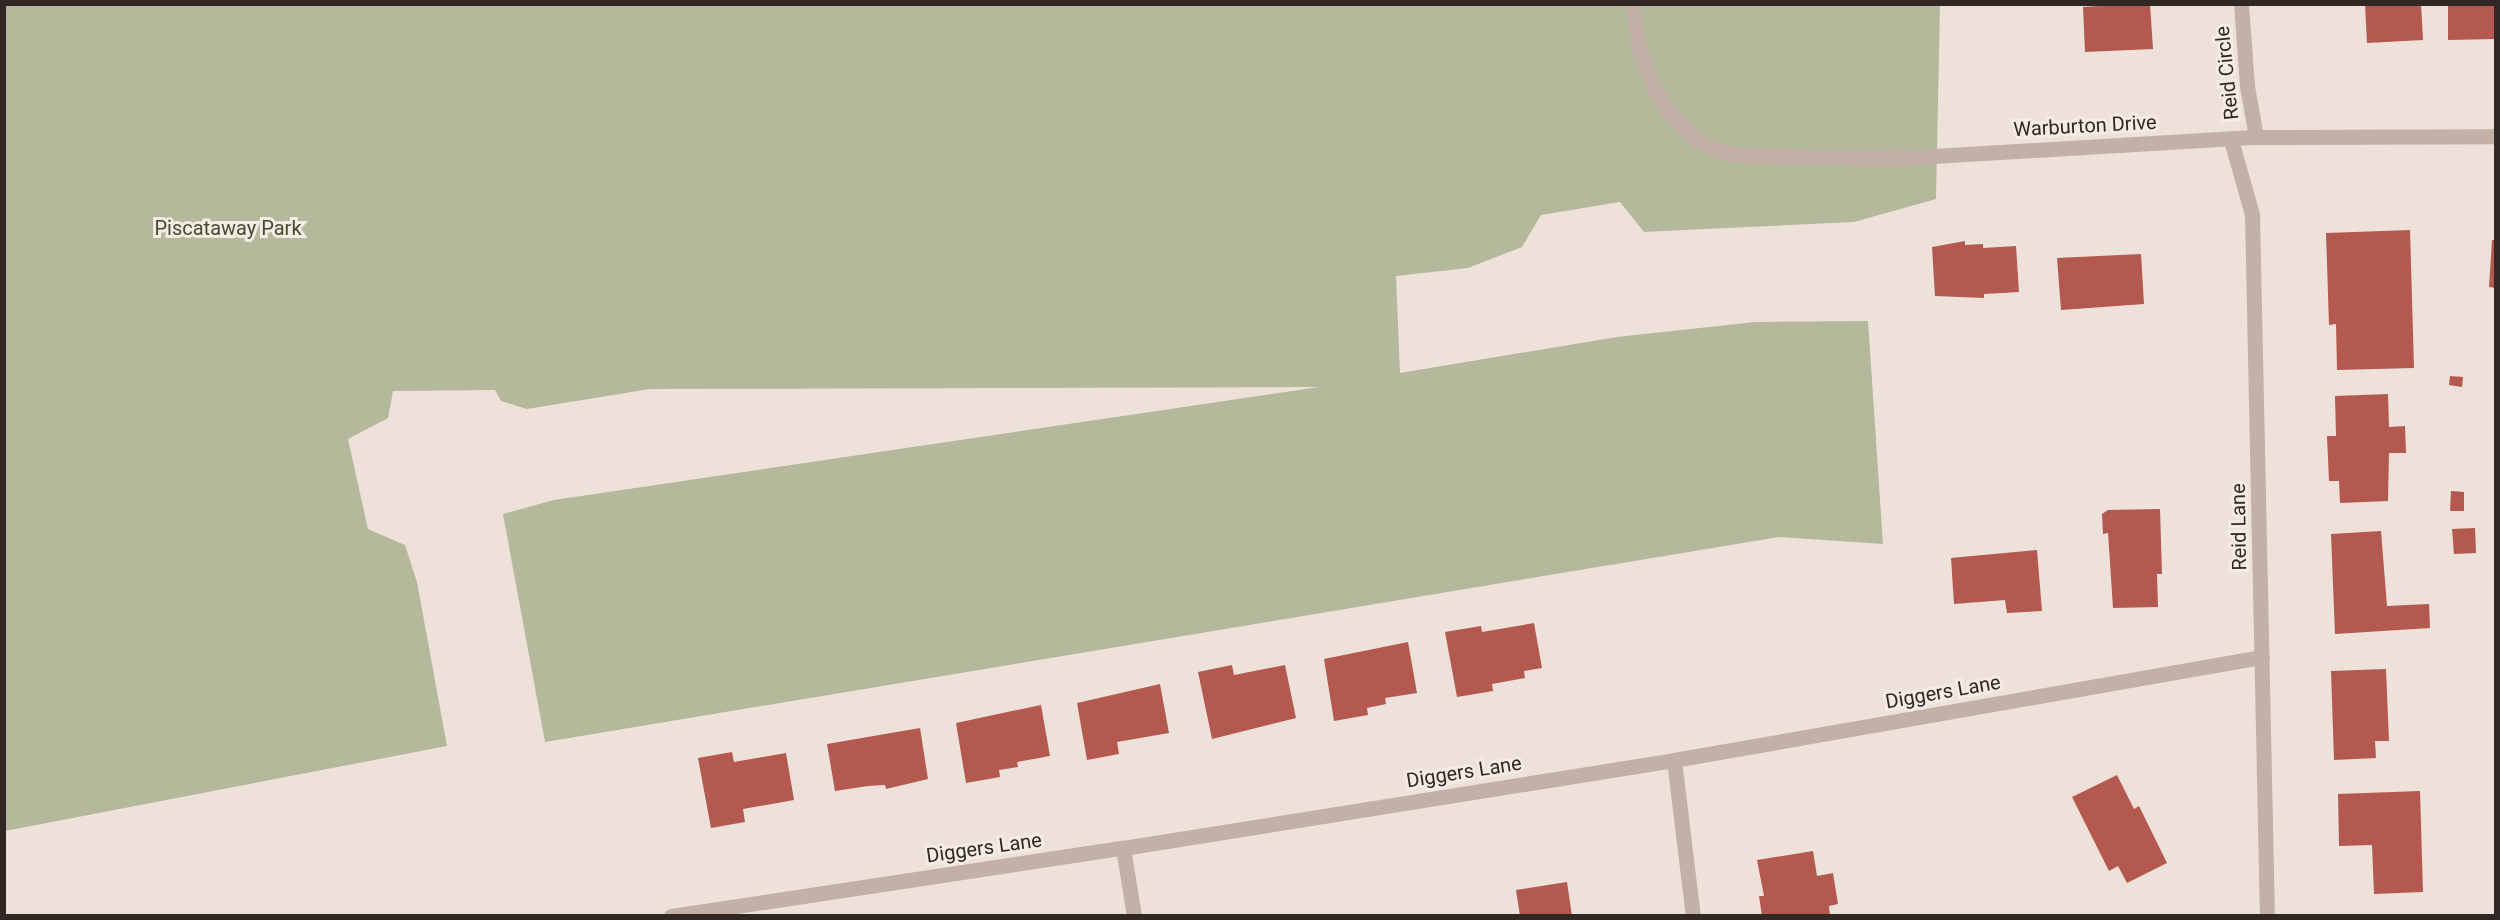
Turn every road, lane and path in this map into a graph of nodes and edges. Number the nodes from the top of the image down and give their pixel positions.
1 (1632, 4) edge
2 (2241, 4) edge
3 (2496, 136) edge
4 (2256, 137) junction
5 (2231, 140) junction
6 (2262, 657) junction
7 (1674, 760) junction
8 (1123, 848) junction
9 (671, 915) edge
10 (1134, 915) edge
11 (1693, 915) edge
12 (2267, 915) edge

1 - 5 street, Warburton Drive
2 - 4 street, Reid Circle
3 - 4 street, Warburton Drive
4 - 5 street, Warburton Drive
5 - 6 street, Reid Lane
6 - 7 street, Diggers Lane
6 - 12 street, Reid Lane
7 - 8 street, Diggers Lane
7 - 11 street
8 - 9 street, Diggers Lane
8 - 10 street

